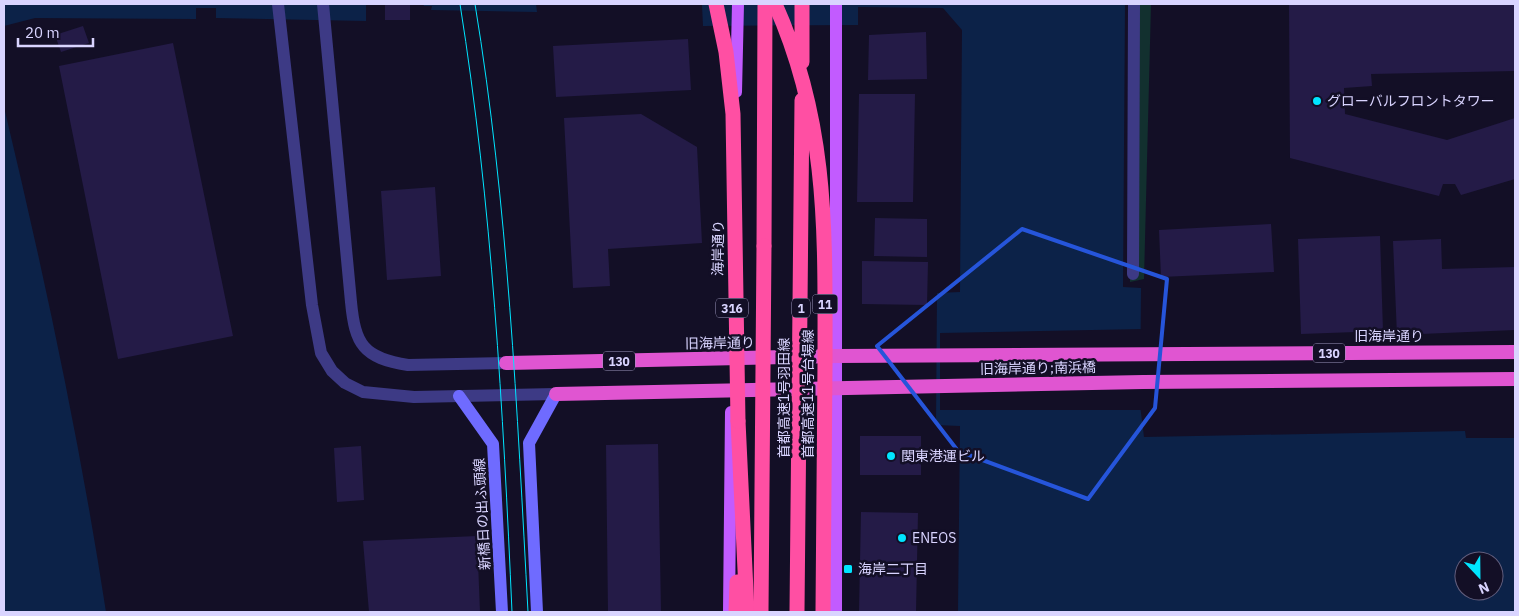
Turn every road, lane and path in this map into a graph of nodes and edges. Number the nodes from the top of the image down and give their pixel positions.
1 (278, 4) edge
2 (323, 4) edge
3 (716, 4) edge
4 (738, 4) edge
5 (764, 4) edge
6 (775, 4) edge
7 (802, 4) edge
8 (836, 4) edge
9 (1134, 4) edge
10 (1134, 274) dead end
11 (1515, 352) edge
12 (1143, 354) joint
13 (838, 356) junction
14 (934, 356) joint
15 (731, 359) junction
16 (506, 363) joint
17 (1515, 380) edge
18 (838, 387) junction
19 (731, 389) junction
20 (556, 394) junction
21 (459, 396) junction
22 (738, 421) junction
23 (502, 612) edge
24 (537, 612) edge
25 (729, 612) edge
26 (736, 612) edge
27 (747, 612) edge
28 (761, 612) edge
29 (797, 612) edge
30 (823, 612) edge
31 (836, 612) edge

1 - 21 street
2 - 16 street
3 - 22 highway, bridge
4 - 15 main road, 海岸通り / 316
5 - 28 highway, 首都高速1号羽田線, bridge
6 - 30 highway, 首都高速11号台場線 / 11, bridge
7 - 29 highway, 首都高速1号羽田線 / 1, bridge
8 - 13 main road
9 - 10 street
11 - 12 highway, 旧海岸通り / 130
12 - 14 highway, 旧海岸通り;南浜橋 / 130
13 - 14 highway, 旧海岸通り / 130
13 - 15 highway, 旧海岸通り / 130
13 - 18 main road
15 - 16 highway, 旧海岸通り / 130
15 - 19 main road, 海岸通り / 316
17 - 18 highway, 旧海岸通り;南浜橋 / 130
18 - 19 highway, 130
18 - 31 main road
19 - 20 highway, 130
19 - 25 main road, 海岸通り / 316
20 - 21 street
20 - 24 main road
21 - 23 main road, 新橋日の出ふ頭線
22 - 26 highway
22 - 27 highway

